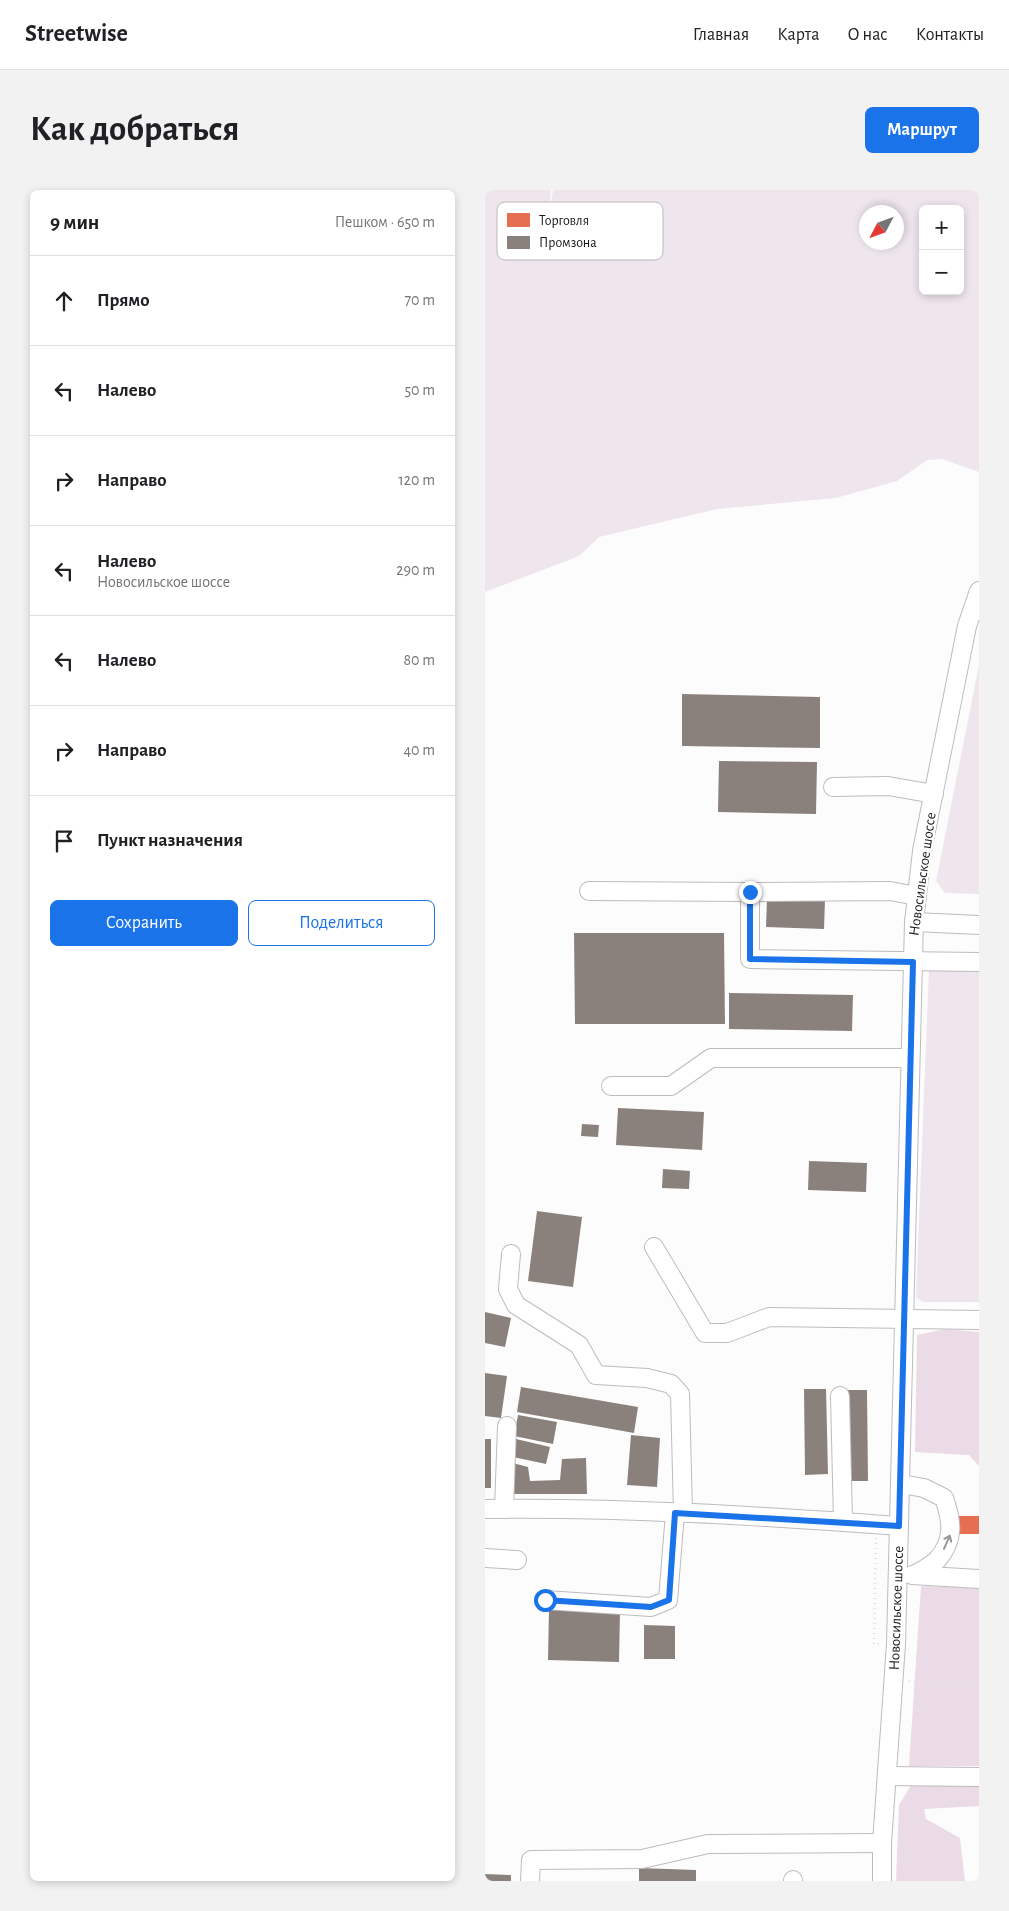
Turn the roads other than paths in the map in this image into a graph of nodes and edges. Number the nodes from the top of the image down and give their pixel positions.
1 (979, 591) edge
2 (973, 628) edge
3 (833, 787) dead end
4 (934, 794) junction
5 (589, 891) dead end
6 (750, 892) junction
7 (917, 896) junction
8 (914, 922) junction
9 (979, 925) edge
10 (913, 962) junction
11 (979, 962) edge
12 (910, 1058) junction
13 (611, 1086) dead end
14 (654, 1246) dead end
15 (511, 1254) dead end
16 (905, 1318) junction
17 (979, 1320) edge
18 (841, 1396) dead end
19 (507, 1426) dead end
20 (901, 1484) junction
21 (485, 1509) edge
22 (504, 1509) junction
23 (679, 1513) junction
24 (843, 1522) junction
25 (899, 1526) junction
26 (485, 1558) edge
27 (517, 1560) dead end
28 (906, 1575) junction
29 (979, 1579) edge
30 (545, 1600) dead end
31 (887, 1776) junction
32 (979, 1777) edge
33 (882, 1843) junction
34 (530, 1881) edge
35 (882, 1881) edge

1 - 2 street, Новосильское шоссе
2 - 4 street, Новосильское шоссе
3 - 4 street
4 - 7 street, Новосильское шоссе
5 - 6 street
6 - 7 street
6 - 10 street
7 - 8 street, Новосильское шоссе
8 - 9 street
8 - 10 street, Новосильское шоссе
10 - 11 street
10 - 12 street, Новосильское шоссе
12 - 13 street
12 - 16 street, Новосильское шоссе
14 - 16 street
15 - 23 street
16 - 17 street
16 - 20 street, Новосильское шоссе
18 - 24 street
19 - 22 street
20 - 25 street, Новосильское шоссе
28 -> 20 street
21 - 22 street
22 - 23 street
23 - 24 street
23 - 30 street
24 - 25 street
25 - 28 street, Новосильское шоссе
26 - 27 street
28 - 29 street
28 - 31 street, Новосильское шоссе
31 - 32 street
31 - 33 street, Новосильское шоссе
33 - 34 street
33 - 35 street, Новосильское шоссе

